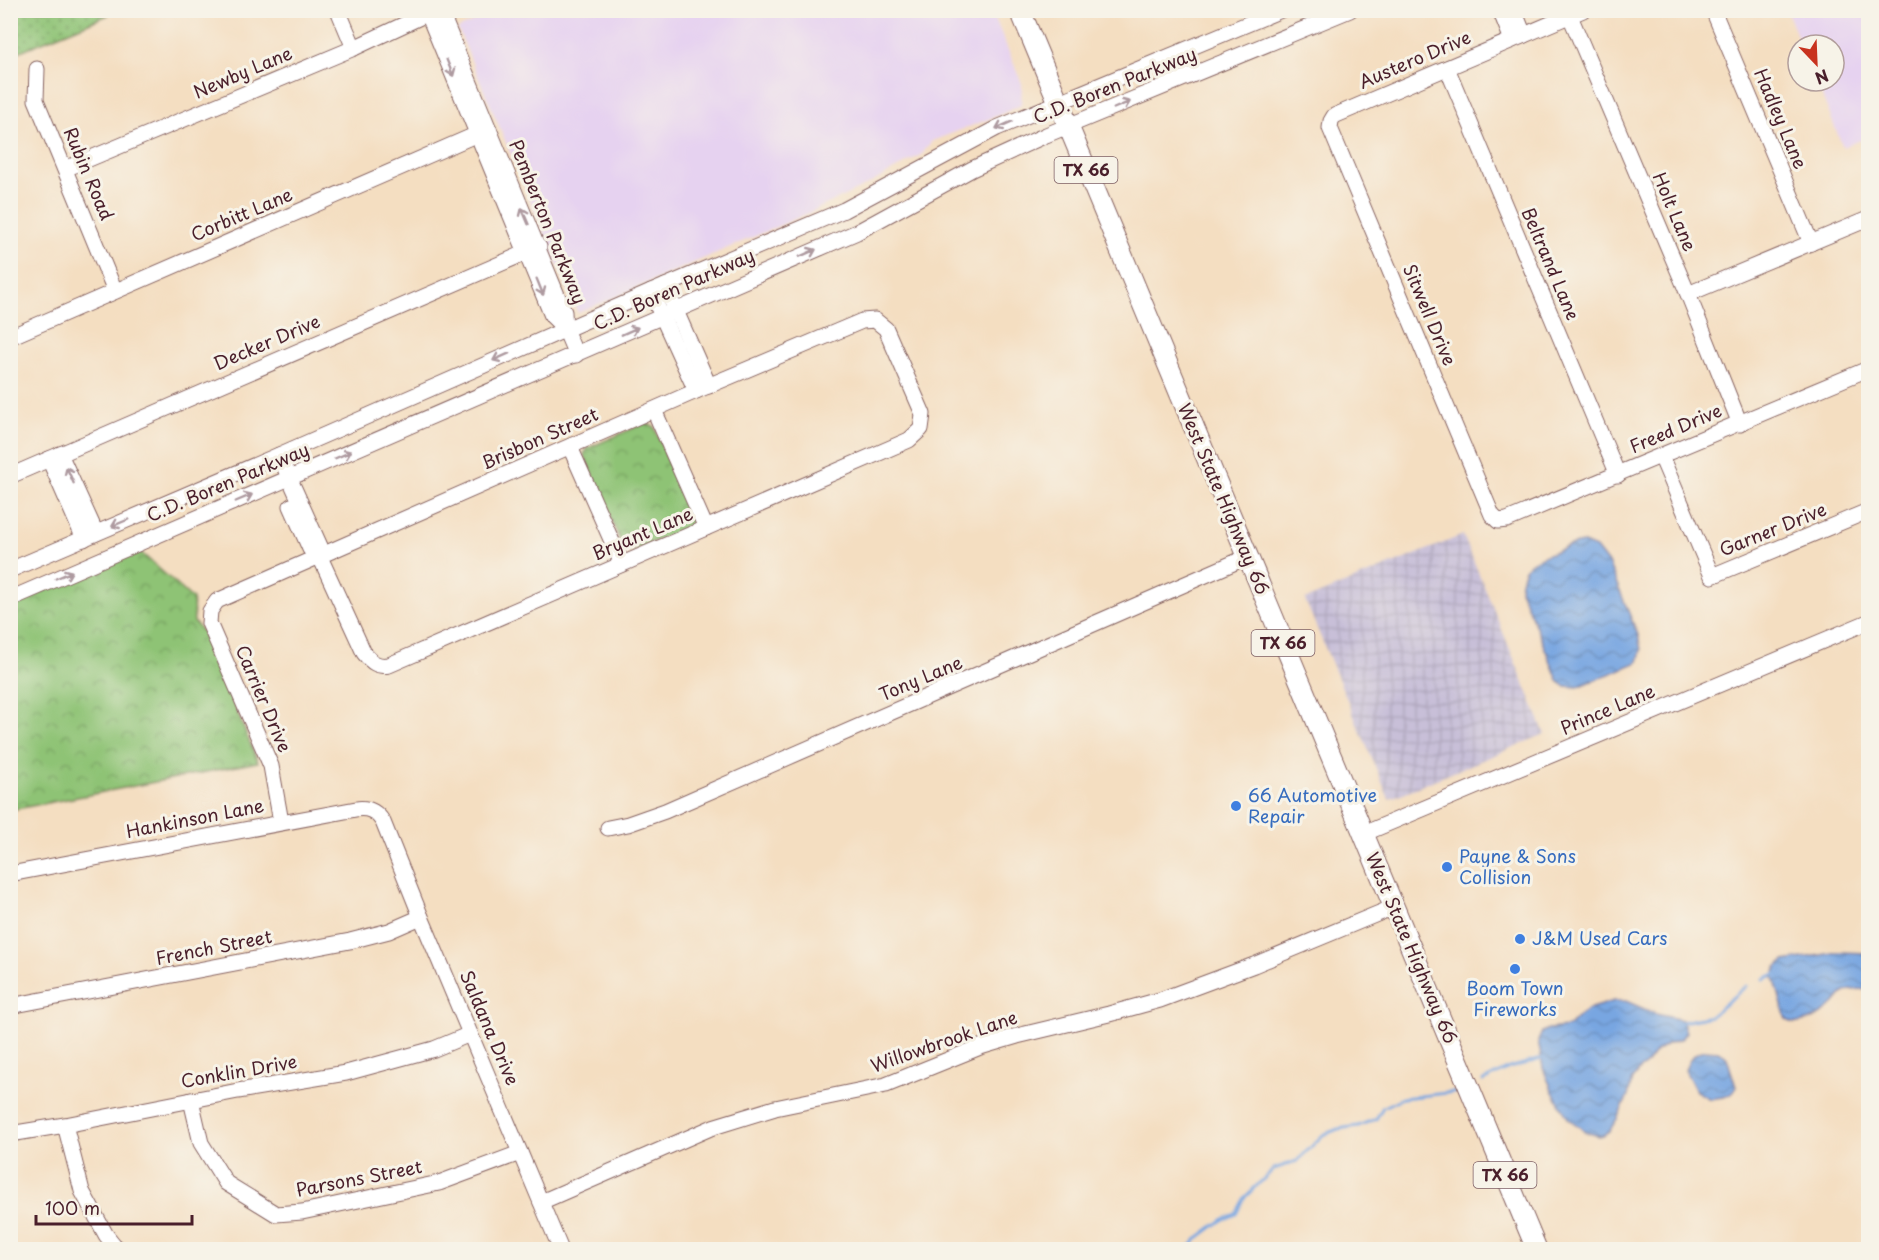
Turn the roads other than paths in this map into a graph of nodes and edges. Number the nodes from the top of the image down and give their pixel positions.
1 (338, 10) edge
2 (1020, 10) edge
3 (1281, 10) edge
4 (1350, 10) edge
5 (1500, 10) edge
6 (1514, 10) edge
7 (1713, 10) edge
8 (434, 12) edge
9 (1576, 13) edge
10 (1518, 38) junction
11 (1211, 39) junction
12 (354, 48) junction
13 (1221, 63) junction
14 (1447, 68) junction
15 (37, 69) dead end
16 (1058, 102) junction
17 (1331, 121) joint
18 (1067, 127) junction
19 (483, 132) junction
20 (65, 169) junction
21 (1869, 219) edge
22 (1811, 243) junction
23 (532, 250) junction
24 (658, 289) junction
25 (115, 291) junction
26 (1688, 294) junction
27 (668, 314) junction
28 (565, 329) junction
29 (10, 337) edge
30 (576, 355) junction
31 (1869, 369) edge
32 (702, 388) junction
33 (654, 410) junction
34 (1740, 424) junction
35 (921, 429) joint
36 (570, 447) junction
37 (1661, 456) junction
38 (55, 457) junction
39 (275, 457) junction
40 (1618, 475) junction
41 (10, 476) edge
42 (285, 480) junction
43 (1869, 511) edge
44 (1498, 520) joint
45 (706, 528) junction
46 (90, 536) junction
47 (320, 557) junction
48 (1248, 557) junction
49 (622, 564) junction
50 (10, 570) edge
51 (223, 598) joint
52 (10, 599) edge
53 (1869, 622) edge
54 (281, 822) junction
55 (383, 822) joint
56 (608, 828) dead end
57 (1363, 834) junction
58 (10, 874) edge
59 (1394, 907) junction
60 (421, 917) junction
61 (10, 1006) edge
62 (470, 1034) junction
63 (192, 1100) junction
64 (65, 1125) junction
65 (10, 1134) edge
66 (520, 1153) junction
67 (541, 1202) junction
68 (118, 1250) edge
69 (561, 1250) edge
70 (1537, 1250) edge

1 - 12 street
2 - 16 main road, TX 66
3 - 11 street, C.D. Boren Parkway
4 - 13 street, C.D. Boren Parkway
5 - 10 street
6 - 10 street
7 - 22 street, Hadley Lane
8 - 12 street, Newby Lane
8 - 19 street, Pemberton Parkway
9 - 10 street, Austero Drive
9 - 26 street, Holt Lane
10 - 14 street, Austero Drive
11 - 13 street
11 - 16 street, C.D. Boren Parkway
12 - 20 street, Newby Lane
18 -> 13 street, C.D. Boren Parkway
14 - 17 street, Austero Drive
14 - 40 street, Beltrand Lane
15 - 20 street, Rubin Road
16 - 18 main road, TX 66
16 -> 24 street, C.D. Boren Parkway
17 - 44 street, Sitwell Drive
27 -> 18 street, C.D. Boren Parkway
18 - 48 main road, West State Highway 66 / TX 66
19 - 23 street, Pemberton Parkway
19 - 25 street, Corbitt Lane
20 - 25 street, Rubin Road
21 - 22 street
22 - 26 street
23 - 28 street, Pemberton Parkway
23 - 38 street, Decker Drive
24 - 27 street
24 - 28 street, C.D. Boren Parkway
25 - 29 street, Corbitt Lane
26 - 34 street, Holt Lane
30 -> 27 street, C.D. Boren Parkway
27 - 32 street
28 - 30 street, Pemberton Parkway
28 -> 39 street, C.D. Boren Parkway
42 -> 30 street, C.D. Boren Parkway
31 - 34 street, Freed Drive
32 - 33 street, Brisbon Street
32 - 35 street, Brisbon Street
33 - 36 street, Brisbon Street
33 - 45 street
34 - 37 street, Freed Drive
35 - 45 street, Bryant Lane
36 - 47 street, Brisbon Street
36 - 49 street
37 - 40 street, Freed Drive
37 - 43 street, Garner Drive
38 - 41 street, Decker Drive
38 - 46 street
39 - 42 street
39 -> 46 street, C.D. Boren Parkway
40 - 44 street, Freed Drive
42 - 47 street
52 -> 42 street, C.D. Boren Parkway
45 - 49 street, Bryant Lane
46 - 50 street, C.D. Boren Parkway
47 - 49 street, Bryant Lane
47 - 51 street, Brisbon Street
48 - 56 street, Tony Lane
48 - 57 main road, West State Highway 66 / TX 66
51 - 54 street, Carrier Drive
53 - 57 street, Prince Lane
54 - 55 street, Hankinson Lane
54 - 58 street, Hankinson Lane
55 - 60 street, Saldana Drive
57 - 59 main road, West State Highway 66 / TX 66
59 - 67 street, Willowbrook Lane
59 - 70 main road, West State Highway 66 / TX 66
60 - 61 street, French Street
60 - 62 street, Saldana Drive
62 - 63 street, Conklin Drive
62 - 66 street, Saldana Drive
63 - 64 street, Conklin Drive
63 - 66 street, Parsons Street
64 - 65 street, Conklin Drive
64 - 68 street
66 - 67 street, Saldana Drive
67 - 69 street, Saldana Drive

